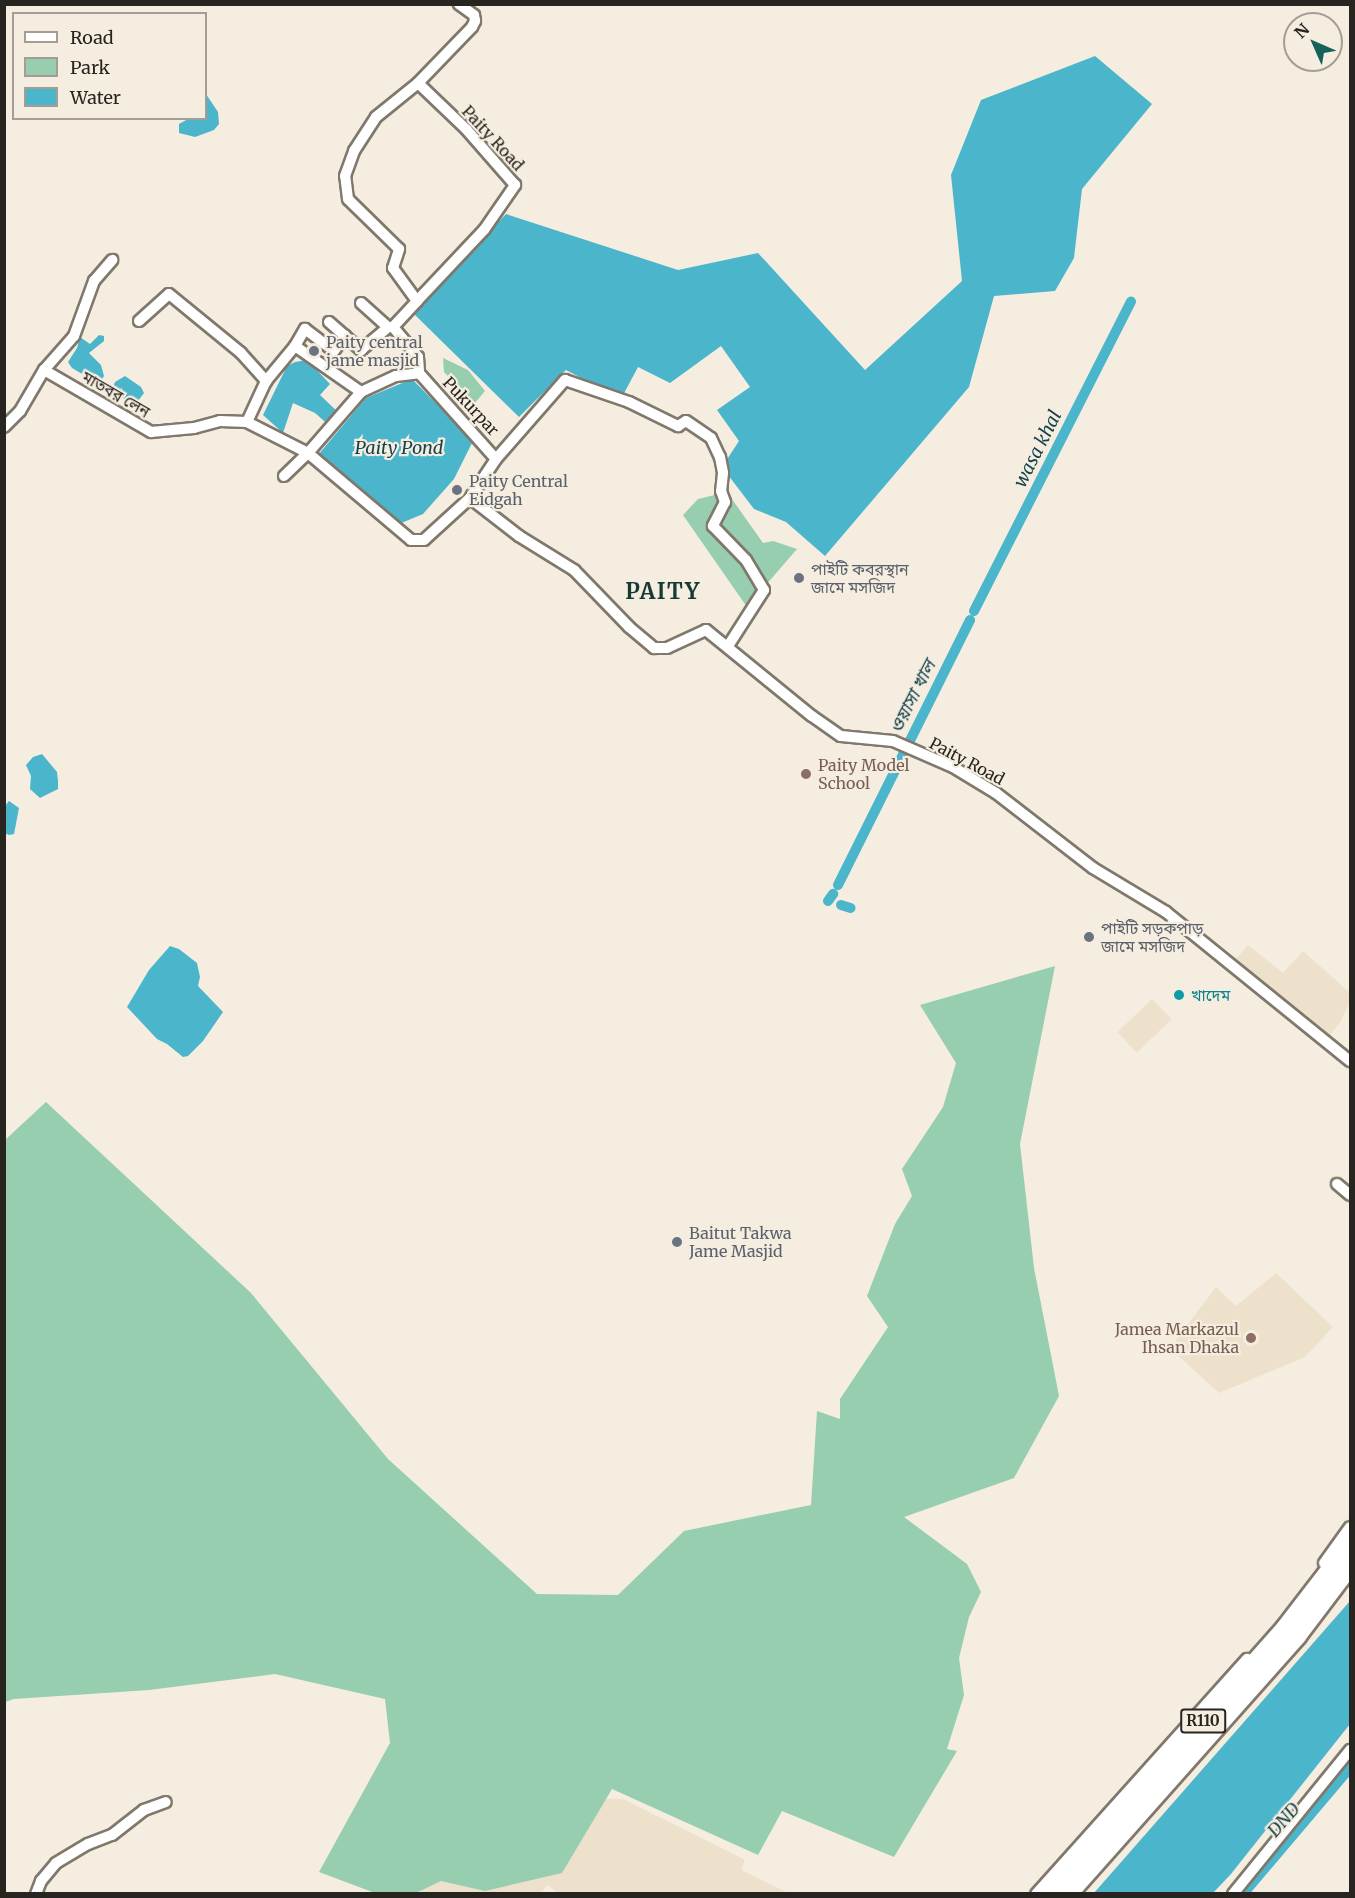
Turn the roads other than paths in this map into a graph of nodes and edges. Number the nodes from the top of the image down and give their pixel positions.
1 (459, 4) edge
2 (418, 83) junction
3 (112, 260) dead end
4 (417, 301) junction
5 (362, 303) dead end
6 (139, 321) dead end
7 (329, 322) dead end
8 (391, 327) junction
9 (345, 335) junction
10 (295, 346) junction
11 (44, 370) junction
12 (419, 373) junction
13 (266, 381) junction
14 (361, 392) junction
15 (247, 422) junction
16 (4, 427) edge
17 (308, 453) junction
18 (496, 459) junction
19 (284, 476) dead end
20 (470, 498) junction
21 (728, 646) junction
22 (1350, 1061) edge
23 (1337, 1184) dead end
24 (1350, 1195) edge
25 (1350, 1527) edge
26 (1350, 1544) edge
27 (1350, 1566) edge
28 (1350, 1750) edge
29 (1346, 1764) edge
30 (166, 1802) dead end
31 (36, 1893) edge
32 (1036, 1893) edge
33 (1050, 1893) edge
34 (1068, 1893) edge
35 (1233, 1893) edge

1 - 2 street
2 - 4 street
2 - 4 street, Paity Road
3 - 11 street
4 - 8 street
5 - 8 street
6 - 13 street
7 - 9 street
8 - 9 street
8 - 12 street
9 - 10 street
10 - 13 street
10 - 14 street
11 - 15 street, মাতবর লেন
11 - 16 street
12 - 14 street, Pukurpar
12 - 18 street, Pukurpar
13 - 15 street
14 - 17 street, Pukurpar
15 - 17 street
17 - 19 street
17 - 20 street, Pukurpar
18 - 20 street, Pukurpar
18 - 21 street
20 - 21 street, Paity Road
21 - 22 street, Paity Road
23 - 24 street
25 - 32 street
26 - 33 main road, R110
27 - 34 main road, R110
28 - 29 street
29 - 35 street
30 - 31 street

